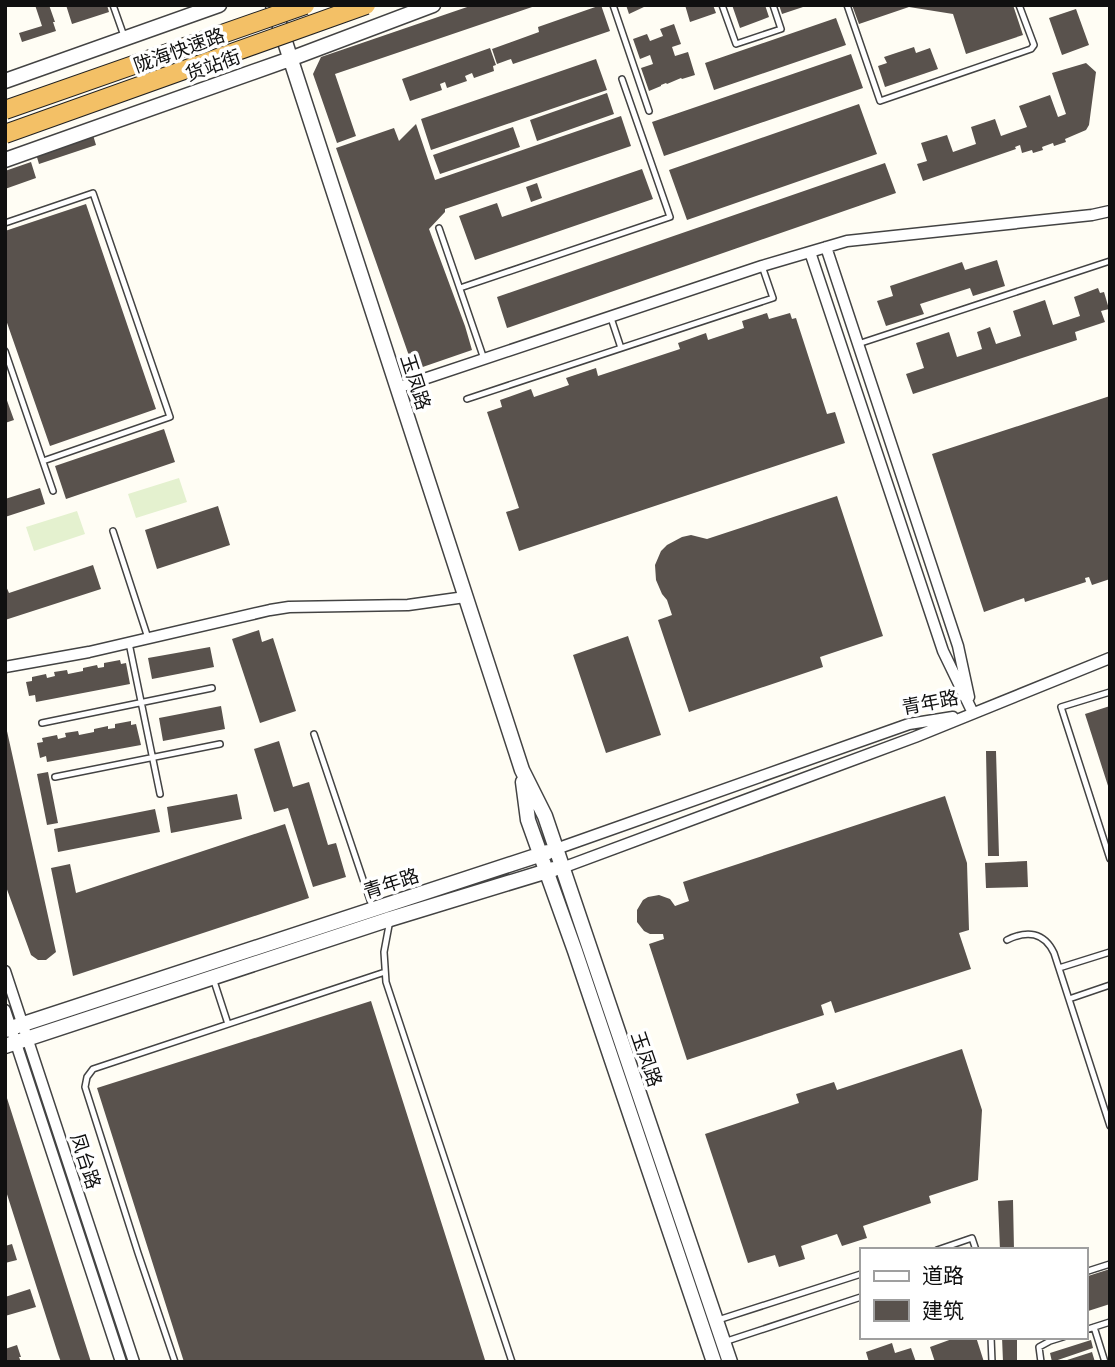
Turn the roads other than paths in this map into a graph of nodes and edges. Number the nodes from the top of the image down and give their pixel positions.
1 (113, 5) edge
2 (219, 5) edge
3 (272, 5) edge
4 (305, 5) edge
5 (366, 5) edge
6 (433, 5) edge
7 (613, 5) edge
8 (722, 5) edge
9 (773, 5) edge
10 (847, 5) edge
11 (1019, 5) edge
12 (125, 38) junction
13 (290, 59) junction
14 (622, 79) dead end
15 (5, 81) edge
16 (5, 110) edge
17 (649, 111) dead end
18 (5, 134) edge
19 (5, 160) edge
20 (1110, 211) edge
21 (5, 223) edge
22 (439, 228) dead end
23 (826, 247) junction
24 (810, 252) junction
25 (1110, 261) edge
26 (762, 266) junction
27 (460, 288) junction
28 (611, 317) junction
29 (858, 344) junction
30 (621, 348) junction
31 (5, 351) edge
32 (484, 359) junction
33 (397, 388) junction
34 (467, 399) dead end
35 (43, 461) junction
36 (54, 491) dead end
37 (113, 531) dead end
38 (465, 597) junction
39 (148, 638) junction
40 (129, 642) junction
41 (1110, 658) edge
42 (5, 667) edge
43 (212, 688) dead end
44 (1110, 692) edge
45 (141, 703) junction
46 (973, 713) junction
47 (43, 723) dead end
48 (314, 734) dead end
49 (220, 744) dead end
50 (153, 757) junction
51 (522, 770) junction
52 (55, 777) dead end
53 (160, 794) dead end
54 (556, 849) junction
55 (540, 854) junction
56 (1110, 859) edge
57 (562, 867) junction
58 (546, 870) junction
59 (373, 909) junction
60 (390, 919) junction
61 (1007, 940) dead end
62 (1110, 952) edge
63 (1059, 968) junction
64 (5, 971) edge
65 (385, 972) junction
66 (214, 978) junction
67 (1110, 985) edge
68 (1069, 999) junction
69 (5, 1010) edge
70 (228, 1024) junction
71 (15, 1035) edge
72 (1110, 1126) edge
73 (943, 1248) edge
74 (975, 1248) edge
75 (1110, 1264) edge
76 (1087, 1271) edge
77 (860, 1274) edge
78 (860, 1297) edge
79 (715, 1321) junction
80 (1110, 1322) edge
81 (1094, 1327) junction
82 (1087, 1329) edge
83 (991, 1339) edge
84 (1044, 1340) edge
85 (723, 1342) junction
86 (121, 1362) edge
87 (134, 1362) edge
88 (175, 1362) edge
89 (512, 1362) edge
90 (714, 1362) edge
91 (730, 1362) edge
92 (992, 1362) edge
93 (1041, 1362) edge
94 (1105, 1362) edge

1 - 12 lane
2 - 12 street
3 - 13 street, 玉凤路
4 - 16 highway, 陇海快速路, bridge
5 - 18 highway, 陇海快速路, bridge
6 - 13 street, 货站街
7 - 17 lane
8 - 9 lane
10 - 11 lane
12 - 15 street
13 - 19 street, 货站街
13 - 33 street, 玉凤路
14 - 27 lane
20 - 23 street
21 - 35 lane
22 - 27 lane
23 - 24 street
23 - 29 street
24 - 26 street
24 - 46 street
25 - 29 lane
26 - 28 street
26 - 30 lane
27 - 32 lane
28 - 30 lane
28 - 32 street
29 - 46 street
30 - 34 lane
31 - 35 lane
32 - 33 street
33 - 38 street, 玉凤路
35 - 36 lane
37 - 39 lane
38 - 39 street
38 - 51 street, 玉凤路
39 - 40 street
40 - 42 street
40 - 45 lane
41 - 46 street
43 - 45 lane
44 - 56 lane
45 - 47 lane
45 - 50 lane
46 - 54 street, 青年路
46 - 57 street, 青年路
48 - 59 lane
49 - 50 lane
50 - 52 lane
50 - 53 lane
51 - 54 street, 玉凤路
51 - 55 street, 玉凤路
54 - 55 street, 青年路
54 - 57 street, 玉凤路
55 - 58 street, 玉凤路
55 - 59 street, 青年路
57 - 58 street, 青年路
57 - 79 street, 玉凤路
58 - 60 street, 青年路
58 - 90 street, 玉凤路
59 - 71 street, 青年路
60 - 65 lane
60 - 66 street, 青年路
61 - 63 lane
62 - 63 lane
63 - 68 lane
64 - 71 street, 凤台路
65 - 70 lane
65 - 89 lane
66 - 70 lane
66 - 71 street, 青年路
67 - 68 lane
68 - 72 lane
69 - 71 street, 凤台路
70 - 88 lane
71 - 86 street, 凤台路
71 - 87 street, 凤台路
73 - 74 lane
75 - 76 lane
77 - 79 lane
78 - 85 lane
79 - 85 street, 玉凤路
80 - 81 lane
81 - 82 lane
81 - 94 lane
83 - 92 lane
84 - 93 lane
85 - 91 street, 玉凤路

